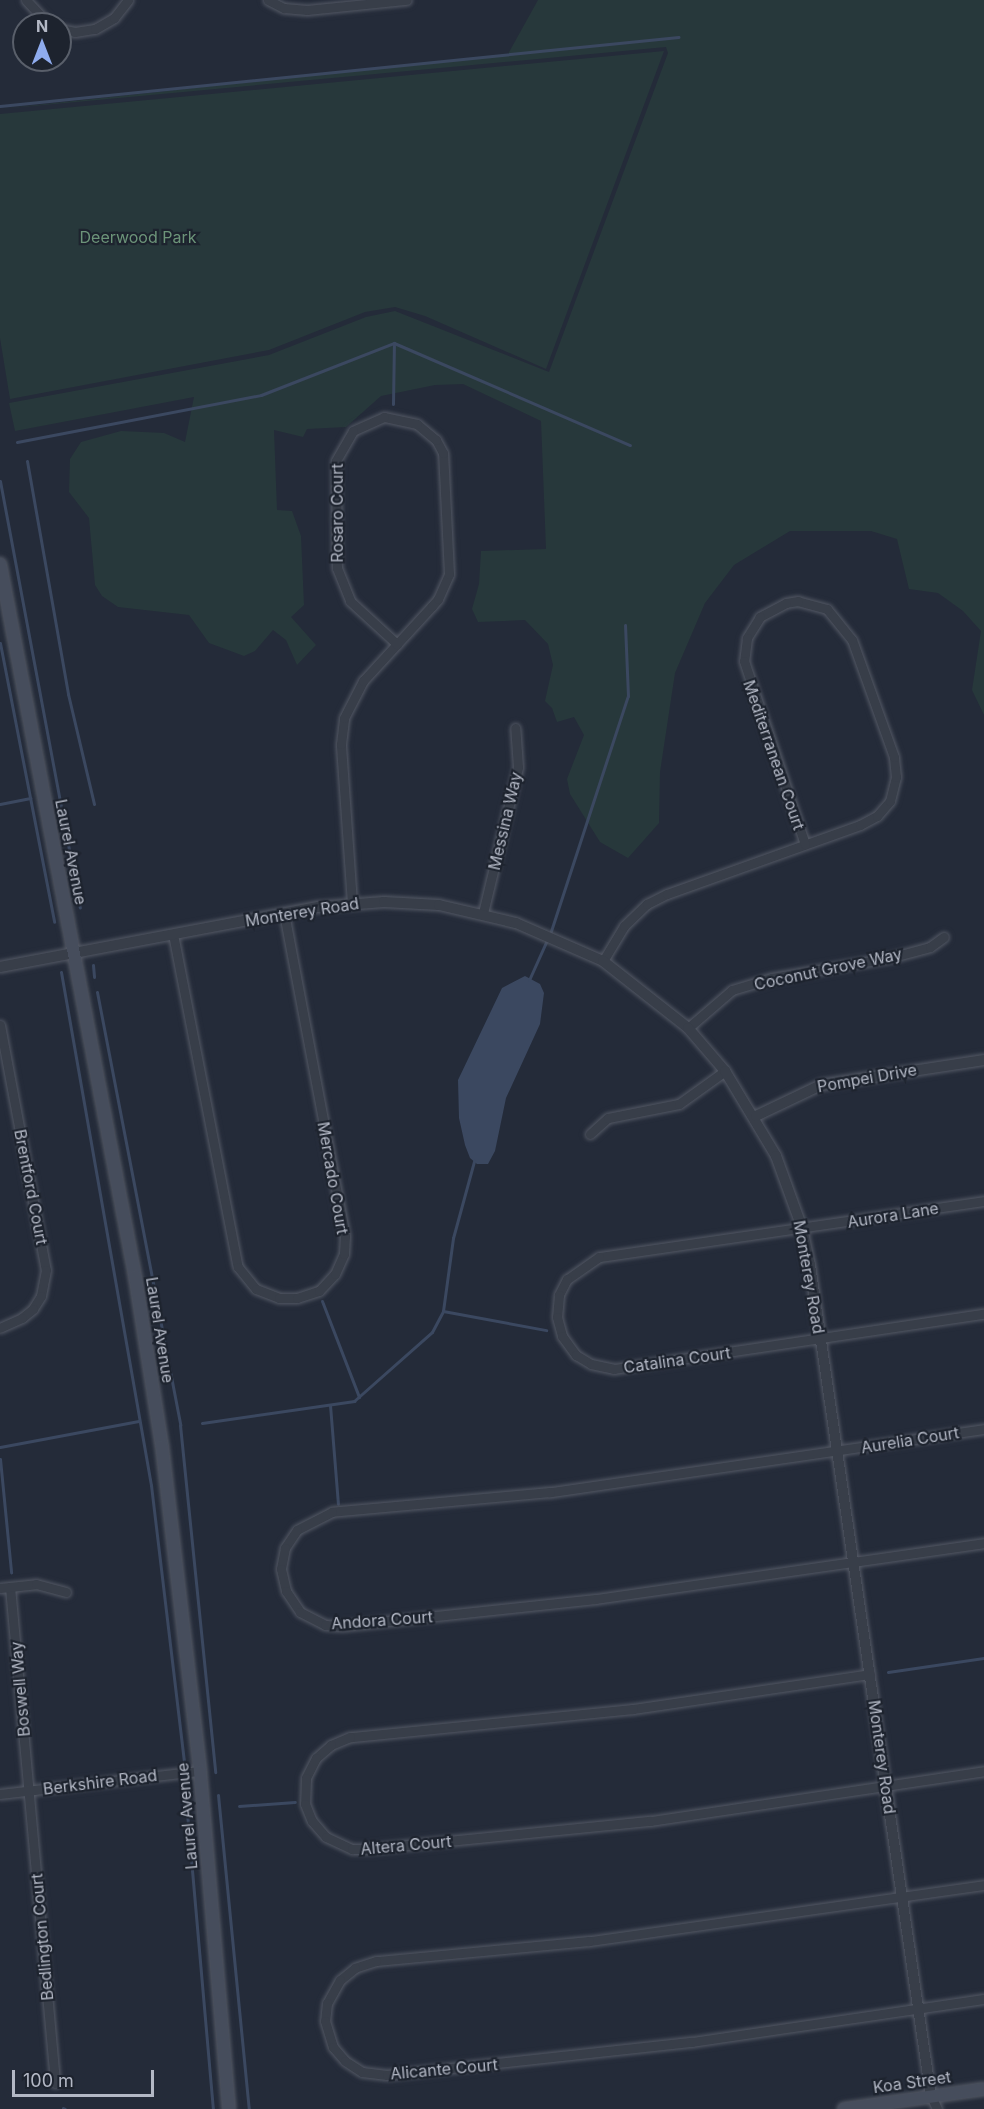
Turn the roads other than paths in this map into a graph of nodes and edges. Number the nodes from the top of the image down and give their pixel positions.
1 (26, 0) edge
2 (128, 0) edge
3 (268, 0) edge
4 (406, 0) edge
5 (37, 12) edge
6 (72, 31) edge
7 (0, 564) edge
8 (397, 644) junction
9 (516, 728) dead end
10 (805, 844) junction
11 (352, 903) junction
12 (284, 914) junction
13 (483, 914) junction
14 (173, 934) junction
15 (944, 937) dead end
16 (73, 952) junction
17 (603, 961) junction
18 (0, 967) edge
19 (0, 1025) edge
20 (688, 1028) junction
21 (984, 1060) edge
22 (725, 1071) junction
23 (756, 1116) junction
24 (590, 1134) dead end
25 (984, 1201) edge
26 (802, 1228) junction
27 (984, 1314) edge
28 (0, 1328) edge
29 (820, 1339) junction
30 (984, 1429) edge
31 (837, 1451) junction
32 (984, 1543) edge
33 (853, 1562) junction
34 (0, 1587) edge
35 (10, 1587) junction
36 (66, 1592) dead end
37 (870, 1674) junction
38 (200, 1771) junction
39 (984, 1771) edge
40 (886, 1785) junction
41 (29, 1791) junction
42 (0, 1794) edge
43 (984, 1884) edge
44 (903, 1897) junction
45 (984, 1999) edge
46 (918, 2009) junction
47 (55, 2083) dead end
48 (984, 2089) edge
49 (931, 2096) junction
50 (229, 2109) edge
51 (844, 2109) edge
52 (928, 2109) edge
53 (937, 2109) edge

1 - 5 street
2 - 6 street
3 - 4 street
7 - 16 main road, Laurel Avenue
8 - 8 street, Rosaro Court
8 - 11 street, Rosaro Court
9 - 13 street, Messina Way
10 - 10 street, Mediterranean Court
10 - 17 street, Mediterranean Court
11 - 12 street, Monterey Road
11 - 13 street, Monterey Road
12 - 14 street, Monterey Road
12 - 14 street, Mercado Court
13 - 17 street, Monterey Road
14 - 16 street, Monterey Road
15 - 20 street, Coconut Grove Way
16 - 18 street, Monterey Road
16 - 38 main road, Laurel Avenue
17 - 20 street, Monterey Road
19 - 28 street, Brentford Court
20 - 22 street, Monterey Road
21 - 23 street, Pompei Drive
22 - 23 street, Monterey Road
22 - 24 street
23 - 26 street, Monterey Road
25 - 26 street, Aurora Lane
26 - 29 street, Monterey Road
26 - 29 street, Catalina Court
27 - 29 street
29 - 31 street, Monterey Road
30 - 31 street, Aurelia Court
31 - 33 street, Monterey Road
31 - 33 street, Andora Court
32 - 33 street
33 - 37 street, Monterey Road
34 - 35 street
35 - 36 street
35 - 41 street, Boswell Way
37 - 40 street, Monterey Road
37 - 40 street, Altera Court
38 - 41 street, Berkshire Road
38 - 50 main road, Laurel Avenue
39 - 40 street, Altera Court
40 - 44 street, Monterey Road
41 - 42 street, Berkshire Road
41 - 47 street, Bedlington Court
43 - 44 street, Alicante Court
44 - 46 street, Monterey Road
44 - 46 street, Alicante Court
45 - 46 street, Alicante Court
46 - 49 street, Monterey Road
48 - 49 main road, Koa Street
49 - 51 main road, Koa Street
49 - 52 street
49 - 53 street

